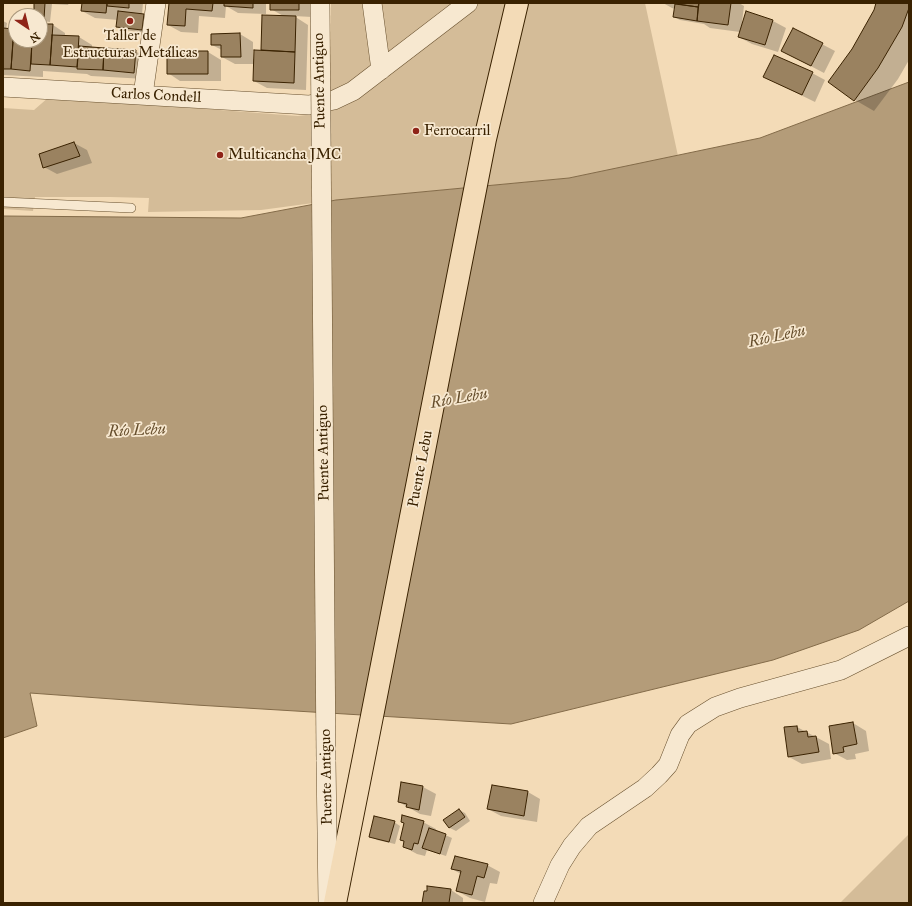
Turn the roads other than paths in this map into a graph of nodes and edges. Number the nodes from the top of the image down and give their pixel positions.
1 (156, 3) edge
2 (320, 3) edge
3 (372, 3) edge
4 (468, 3) edge
5 (517, 3) edge
6 (381, 70) junction
7 (3, 87) edge
8 (143, 95) junction
9 (3, 202) edge
10 (131, 208) dead end
11 (909, 636) edge
12 (328, 903) edge
13 (334, 903) edge
14 (543, 903) edge

1 - 8 street
2 - 12 street, Puente Antiguo, bridge
3 - 6 street
4 - 6 street, Carlos Condell
5 - 13 main road, Puente Lebu
6 - 8 street, Carlos Condell
7 - 8 street, Carlos Condell
9 - 10 lane
11 - 14 street

